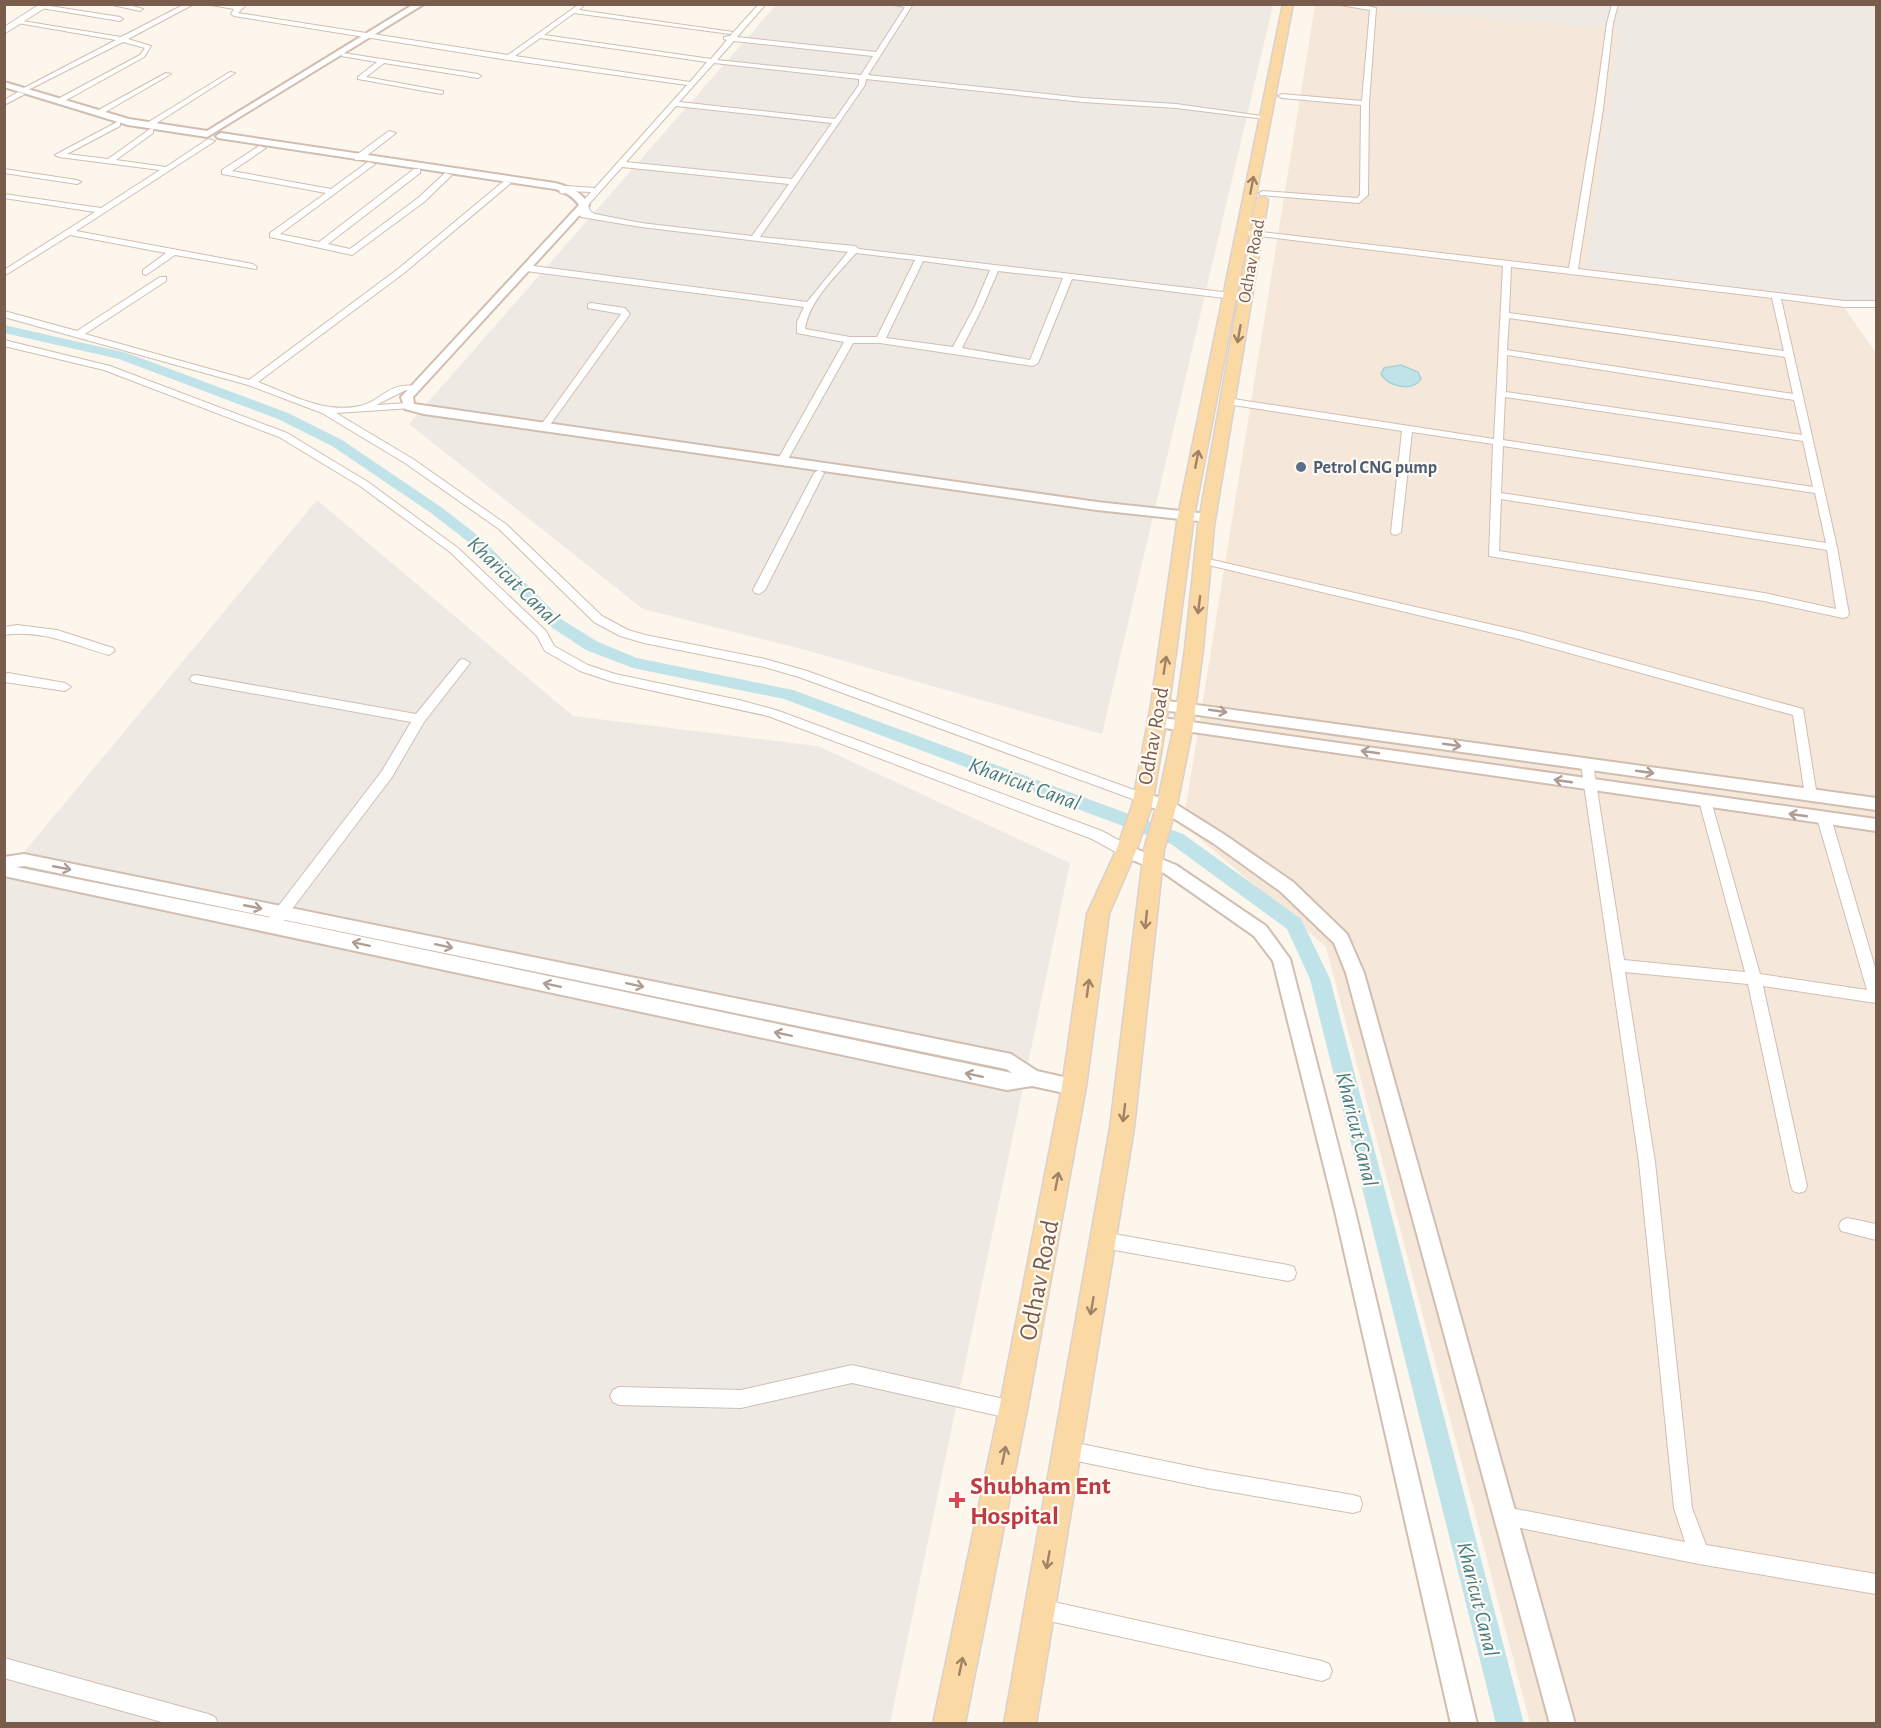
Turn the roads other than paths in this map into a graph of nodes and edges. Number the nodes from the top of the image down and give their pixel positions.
1 (111, 4) edge
2 (191, 4) edge
3 (208, 4) edge
4 (420, 4) edge
5 (425, 4) edge
6 (582, 4) edge
7 (755, 4) edge
8 (763, 4) edge
9 (891, 4) edge
10 (1288, 4) edge
11 (1300, 4) edge
12 (1337, 4) edge
13 (1615, 4) edge
14 (44, 5) edge
15 (909, 5) edge
16 (241, 6) edge
17 (140, 9) dead end
18 (573, 11) junction
19 (120, 19) dead end
20 (18, 21) junction
21 (4, 28) edge
22 (369, 36) junction
23 (538, 36) junction
24 (729, 37) junction
25 (120, 39) junction
26 (443, 48) junction
27 (433, 54) dead end
28 (878, 54) junction
29 (343, 55) junction
30 (508, 58) junction
31 (423, 60) dead end
32 (383, 61) junction
33 (708, 61) junction
34 (414, 66) junction
35 (232, 73) dead end
36 (168, 74) dead end
37 (478, 76) dead end
38 (863, 77) junction
39 (687, 84) junction
40 (4, 87) edge
41 (23, 92) junction
42 (441, 92) dead end
43 (58, 101) junction
44 (4, 103) edge
45 (1365, 103) junction
46 (673, 104) junction
47 (1276, 110) junction
48 (97, 114) junction
49 (836, 121) junction
50 (117, 124) junction
51 (148, 129) junction
52 (392, 134) dead end
53 (210, 137) junction
54 (262, 148) junction
55 (358, 158) junction
56 (109, 162) junction
57 (371, 164) junction
58 (619, 164) junction
59 (166, 169) junction
60 (4, 171) edge
61 (417, 171) junction
62 (448, 175) junction
63 (77, 182) dead end
64 (794, 182) junction
65 (507, 183) junction
66 (565, 190) junction
67 (333, 192) junction
68 (1263, 193) junction
69 (4, 196) edge
70 (584, 199) junction
71 (104, 212) junction
72 (1241, 232) junction
73 (71, 233) junction
74 (1256, 233) junction
75 (755, 238) junction
76 (320, 246) junction
77 (855, 249) junction
78 (172, 253) junction
79 (921, 257) junction
80 (26, 262) junction
81 (1507, 263) junction
82 (996, 266) junction
83 (253, 267) dead end
84 (526, 268) junction
85 (1573, 271) junction
86 (146, 272) dead end
87 (4, 274) edge
88 (1069, 275) junction
89 (4, 279) edge
90 (163, 279) dead end
91 (1776, 296) junction
92 (1238, 297) junction
93 (1876, 304) edge
94 (810, 305) junction
95 (591, 306) dead end
96 (4, 314) edge
97 (1506, 315) junction
98 (80, 333) junction
99 (850, 340) junction
100 (880, 340) junction
101 (4, 343) edge
102 (956, 350) junction
103 (1504, 352) junction
104 (1789, 355) junction
105 (251, 383) junction
106 (410, 388) junction
107 (1502, 394) junction
108 (1798, 398) junction
109 (1227, 401) junction
110 (365, 407) junction
111 (405, 407) junction
112 (325, 411) junction
113 (341, 420) junction
114 (544, 427) junction
115 (1407, 429) junction
116 (1807, 439) junction
117 (1500, 443) junction
118 (782, 461) junction
119 (819, 473) junction
120 (1819, 491) junction
121 (1497, 495) junction
122 (1186, 520) junction
123 (1207, 522) junction
124 (1396, 532) dead end
125 (1832, 547) junction
126 (1204, 561) junction
127 (759, 590) dead end
128 (4, 631) edge
129 (109, 651) dead end
130 (464, 663) dead end
131 (4, 678) edge
132 (196, 680) dead end
133 (65, 687) dead end
134 (1187, 707) junction
135 (1158, 713) junction
136 (419, 719) junction
137 (1185, 726) junction
138 (1587, 764) junction
139 (1591, 785) junction
140 (1811, 796) junction
141 (1705, 801) junction
142 (1142, 802) junction
143 (1876, 804) edge
144 (1168, 807) junction
145 (1824, 818) junction
146 (1876, 825) edge
147 (1128, 846) junction
148 (1153, 856) junction
149 (4, 863) edge
150 (4, 868) edge
151 (277, 919) junction
152 (1618, 965) junction
153 (1754, 980) junction
154 (1876, 995) edge
155 (1074, 1088) junction
156 (1799, 1186) dead end
157 (1847, 1226) dead end
158 (1876, 1232) edge
159 (1103, 1240) junction
160 (1288, 1273) dead end
161 (619, 1396) dead end
162 (1013, 1410) junction
163 (1067, 1450) junction
164 (1353, 1504) dead end
165 (1506, 1516) junction
166 (1699, 1554) junction
167 (1876, 1586) edge
168 (1040, 1609) junction
169 (4, 1668) edge
170 (1322, 1671) dead end
171 (208, 1724) edge
172 (949, 1724) edge
173 (1020, 1724) edge
174 (1464, 1724) edge
175 (1563, 1724) edge

1 - 17 street
2 - 25 street
3 - 16 street
4 - 22 street
5 - 22 street
6 - 18 street
7 - 24 street
8 - 24 street
9 - 15 street
10 - 47 main road, Odhav Road
11 - 47 main road, Odhav Road
12 - 45 street
13 - 85 street
14 - 19 street
14 - 20 main road
14 - 21 main road
15 - 28 street
16 - 22 street
18 - 23 street
18 - 24 street
20 - 21 main road
20 - 25 street
22 - 26 street
22 - 29 street
22 - 53 street
23 - 30 street
23 - 33 street
24 - 28 street
24 - 33 street
25 - 41 street
25 - 43 street
26 - 27 street
26 - 30 street
28 - 38 street
29 - 32 street
29 - 53 street
30 - 39 street
31 - 34 street
32 - 34 street
32 - 42 street
33 - 38 street
33 - 39 street
34 - 37 street
35 - 51 street
36 - 48 street
38 - 47 street
38 - 49 street
39 - 46 street
39 - 70 street
40 - 41 street
41 - 43 street
41 - 44 street
41 - 50 street
43 - 48 street
45 - 47 street
45 - 68 street
46 - 49 street
46 - 58 street
47 - 68 main road, Odhav Road
72 -> 47 main road, Odhav Road
48 - 51 street
49 - 64 street
50 - 51 street
50 - 56 street
51 - 53 street
51 - 56 street
52 - 55 street
53 - 54 street
53 - 55 street
53 - 59 street
54 - 57 street
54 - 67 street
55 - 66 street
56 - 59 street
57 - 61 street
57 - 67 street
58 - 64 street
58 - 70 street
59 - 71 street
60 - 63 street
61 - 62 street
61 - 76 street
62 - 65 street
62 - 76 street
64 - 75 street
65 - 66 street
65 - 105 street
66 - 70 street
66 - 70 street
67 - 76 street
68 - 74 main road, Odhav Road
69 - 71 street
70 - 75 street
70 - 84 street
70 - 106 street
71 - 73 street
72 - 74 street
72 - 92 main road, Odhav Road
73 - 78 street
73 - 80 street
74 - 81 street
74 - 92 main road, Odhav Road
75 - 77 street
77 - 79 street
77 - 94 street
78 - 83 street
78 - 86 street
79 - 82 street
79 - 100 street
80 - 87 street
80 - 89 street
81 - 85 street
81 - 97 street
82 - 88 street
82 - 102 street
84 - 94 street
84 - 106 street
85 - 91 street
88 - 92 street
88 - 102 street
90 - 98 street
91 - 93 street
91 - 104 street
92 -> 109 main road, Odhav Road
122 -> 92 main road, Odhav Road
94 - 99 street
95 - 114 street
96 - 98 street
97 - 103 street
97 - 104 street
98 - 105 street
99 - 100 street
99 - 118 street
100 - 102 street
101 - 147 street
103 - 107 street
103 - 108 street
104 - 108 street
105 - 112 street
106 - 110 street
106 - 111 street
107 - 116 street
107 - 117 street
108 - 116 street
109 - 115 street
109 - 123 main road, Odhav Road
110 - 111 street
110 - 112 street
110 - 113 street
111 - 114 street
111 - 119 street
112 - 113 street
113 - 142 street
114 - 118 street
115 - 117 street
115 - 124 street
116 - 120 street
117 - 120 street
117 - 121 street
118 - 122 street
119 - 122 street
119 - 127 street
120 - 125 street
121 - 125 street
121 - 125 street
122 - 123 street
135 -> 122 main road, Odhav Road
123 - 126 main road, Odhav Road
126 -> 134 main road, Odhav Road
126 - 140 street
128 - 129 street
130 - 136 street
131 - 133 street
132 - 136 street
134 - 135 street
134 - 137 main road, Odhav Road
134 -> 138 street
135 - 137 street
135 - 142 main road, Odhav Road
136 - 151 street
139 -> 137 street
137 - 144 main road, Odhav Road
138 - 139 street
138 -> 140 street
139 - 141 street
139 - 152 street
140 - 143 street
145 -> 141 street
141 - 153 street
142 - 144 street
142 - 147 main road, Odhav Road
144 - 148 main road, Odhav Road
144 - 165 street
145 - 146 street
145 - 154 street
147 - 148 street
155 -> 147 main road, Odhav Road
148 -> 159 main road
148 - 174 street
149 -> 151 street
150 - 151 street
151 - 155 street
152 - 153 street
152 - 166 street
153 - 154 street
153 - 156 street
162 -> 155 main road, Odhav Road
157 - 158 street
159 - 160 street
159 -> 163 main road
161 - 162 street
172 -> 162 main road, Odhav Road
163 - 164 street
163 -> 168 main road
165 - 166 street
165 - 175 street
166 - 167 street
168 - 170 street
168 - 173 main road
169 - 171 street

